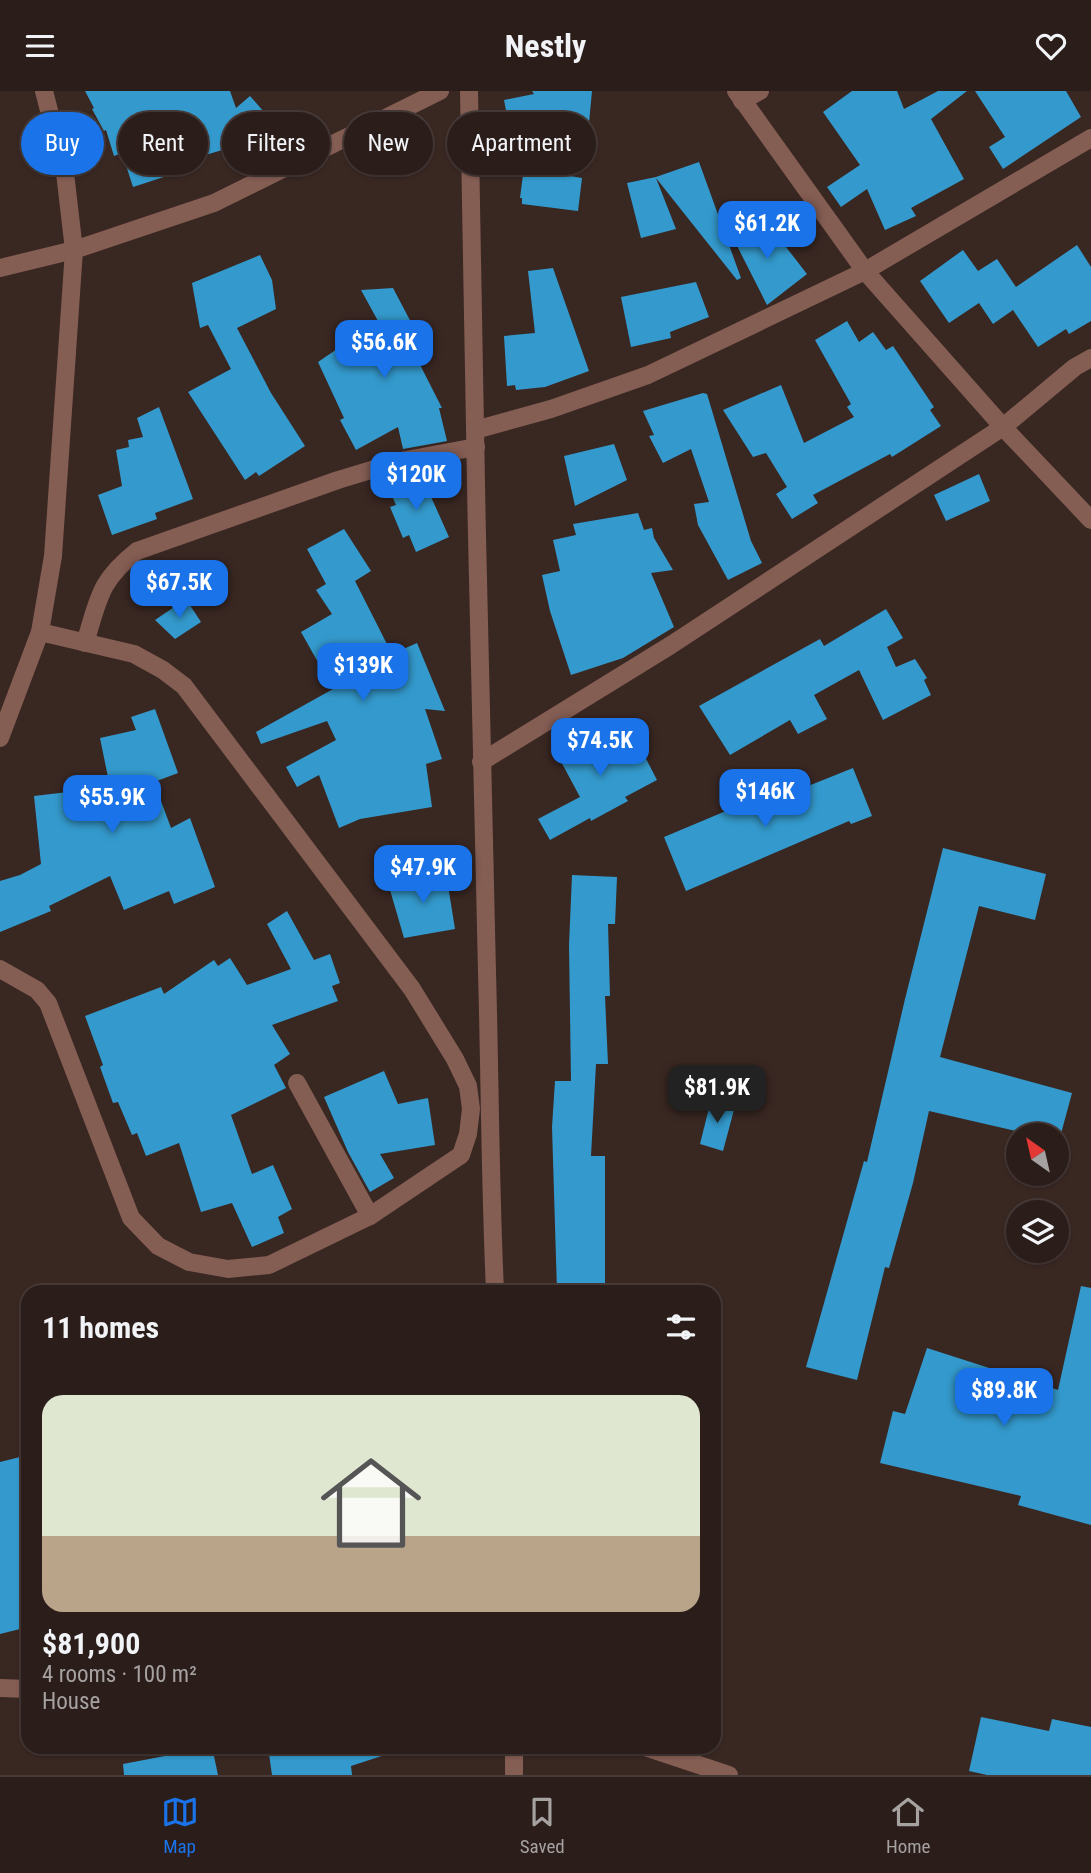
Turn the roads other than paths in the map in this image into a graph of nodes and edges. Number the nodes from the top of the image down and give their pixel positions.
1 (44, 91) edge
2 (440, 91) edge
3 (469, 91) edge
4 (760, 91) edge
5 (739, 96) edge
6 (1091, 138) edge
7 (74, 250) junction
8 (0, 268) edge
9 (865, 271) junction
10 (1091, 358) edge
11 (1003, 427) junction
12 (475, 439) junction
13 (1091, 520) edge
14 (40, 632) junction
15 (85, 643) junction
16 (0, 738) edge
17 (481, 762) junction
18 (0, 969) edge
19 (297, 1083) dead end
20 (370, 1216) junction
21 (495, 1285) edge
22 (0, 1688) edge
23 (21, 1689) edge
24 (514, 1754) edge
25 (666, 1754) edge
26 (514, 1775) edge
27 (729, 1775) edge

1 - 7 street
2 - 7 street
3 - 12 street
4 - 5 street
5 - 9 street
6 - 9 street
7 - 8 street
7 - 14 street
9 - 11 street
9 - 12 street
10 - 11 street
11 - 13 street
11 - 17 street
12 - 15 street
12 - 17 street
14 - 15 street
14 - 16 street
15 - 20 street
17 - 21 street
18 - 20 street
19 - 20 street
22 - 23 street
24 - 26 street
25 - 27 street

